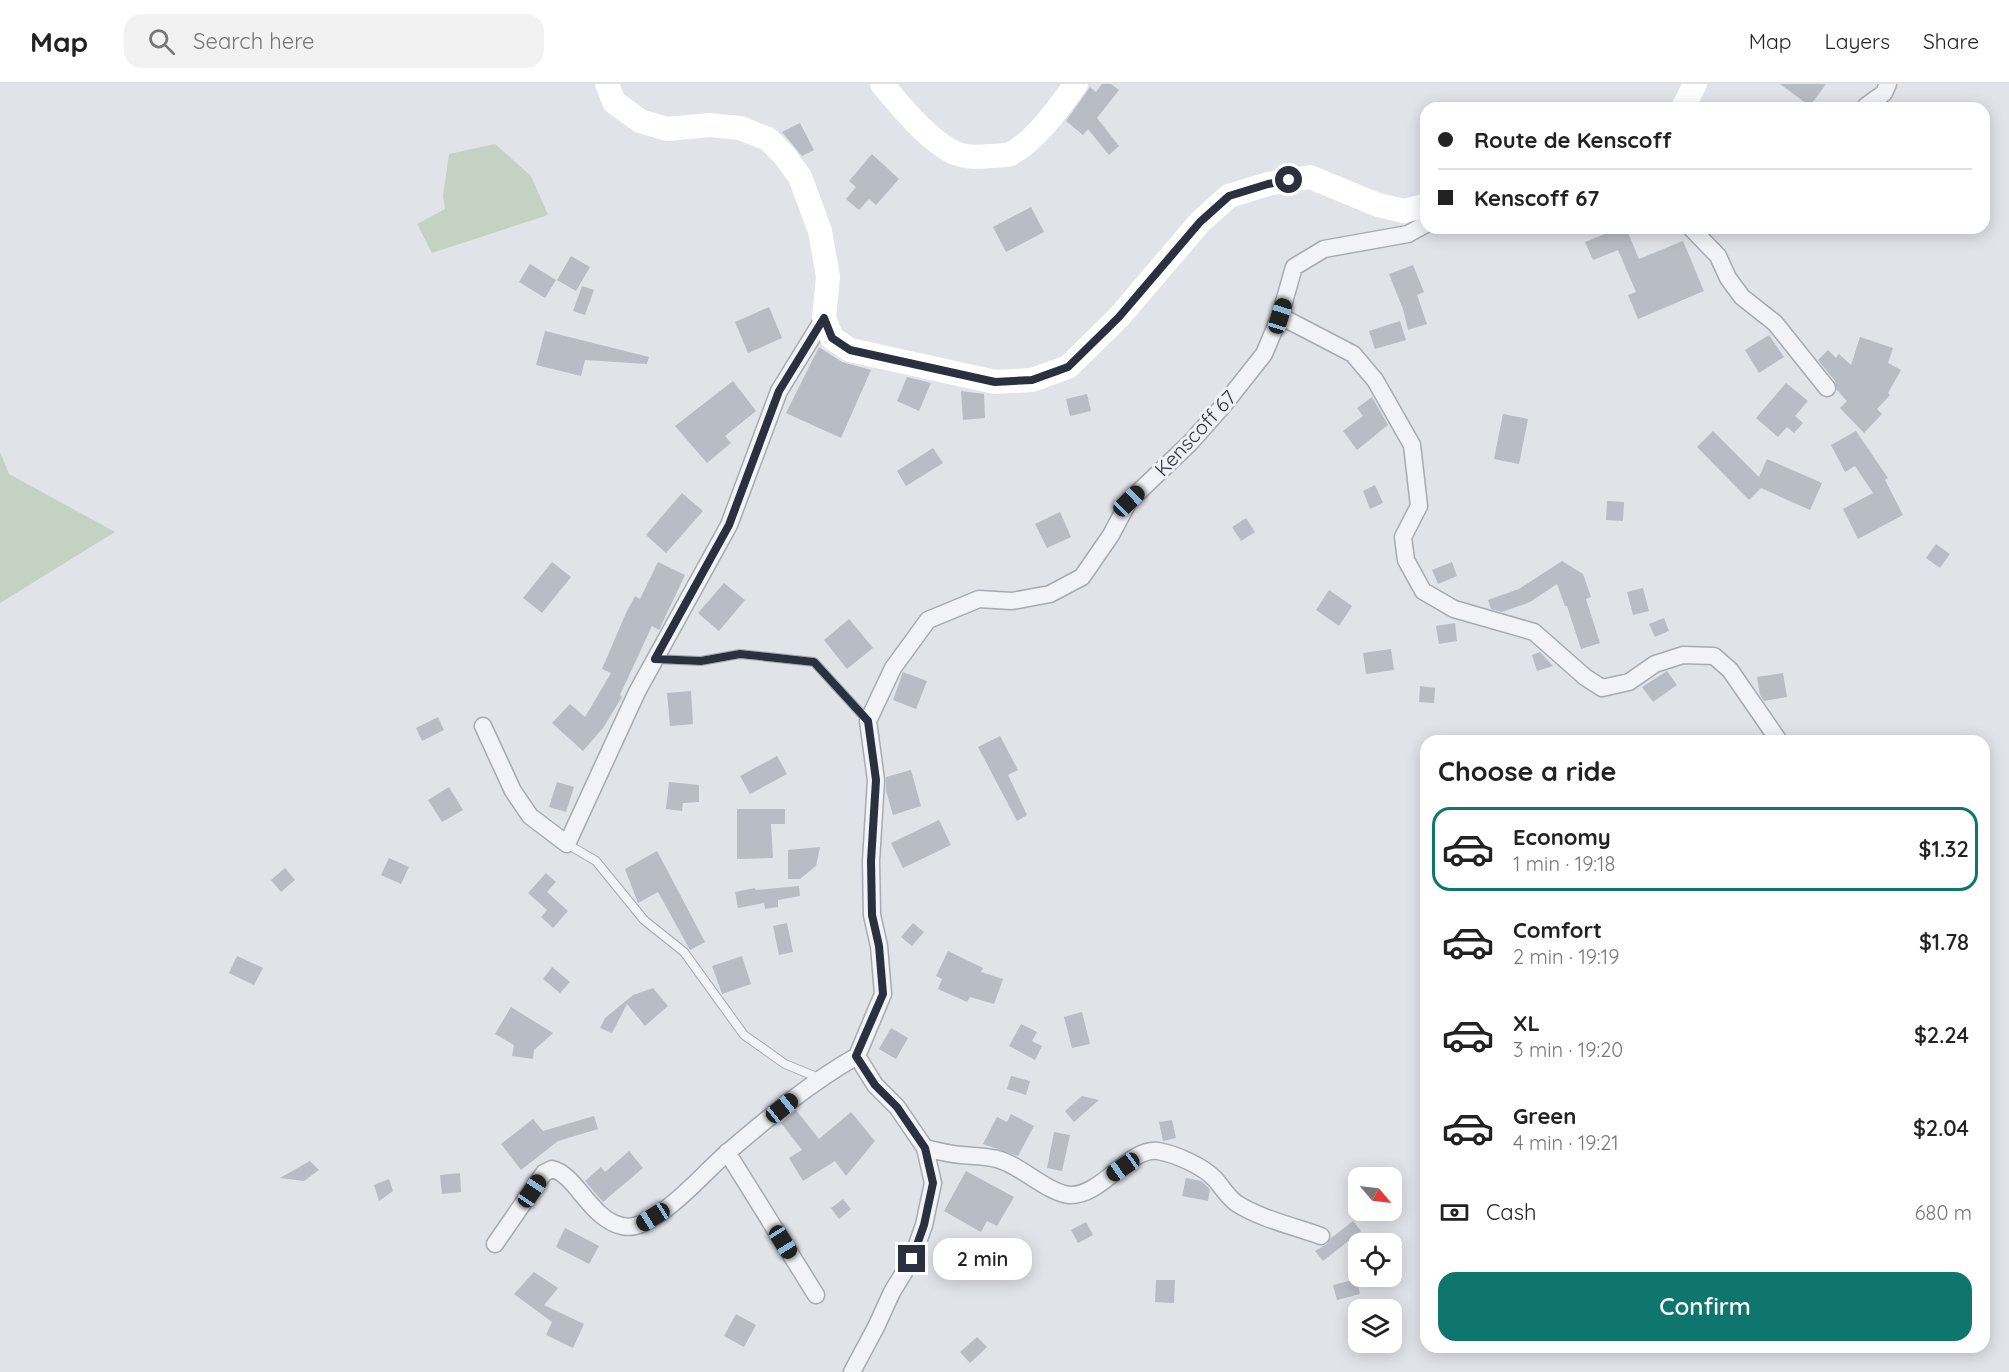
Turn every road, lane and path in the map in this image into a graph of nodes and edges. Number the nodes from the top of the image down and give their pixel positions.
1 (607, 84) edge
2 (882, 84) edge
3 (1076, 84) edge
4 (1695, 84) edge
5 (1888, 84) edge
6 (1686, 102) edge
7 (1872, 102) edge
8 (1420, 207) edge
9 (1420, 227) edge
10 (1697, 234) edge
11 (1280, 316) junction
12 (824, 318) junction
13 (1827, 388) dead end
14 (655, 659) junction
15 (868, 721) junction
16 (483, 726) dead end
17 (1775, 735) edge
18 (567, 844) junction
19 (856, 1056) junction
20 (819, 1078) junction
21 (925, 1148) junction
22 (727, 1152) junction
23 (1320, 1236) dead end
24 (495, 1244) dead end
25 (816, 1295) dead end
26 (852, 1372) edge

1 - 12 main road
2 - 3 main road
4 - 6 main road
5 - 7 street
8 - 12 main road
9 - 11 street, Kenscoff 67
10 - 13 street
11 - 15 street, Kenscoff 67
11 - 17 street
12 - 14 street
14 - 15 lane
14 - 18 street
15 - 19 street
16 - 18 street
18 - 20 lane
19 - 20 street
19 - 21 street
20 - 22 street
21 - 23 street
21 - 26 street
22 - 24 street
22 - 25 street

